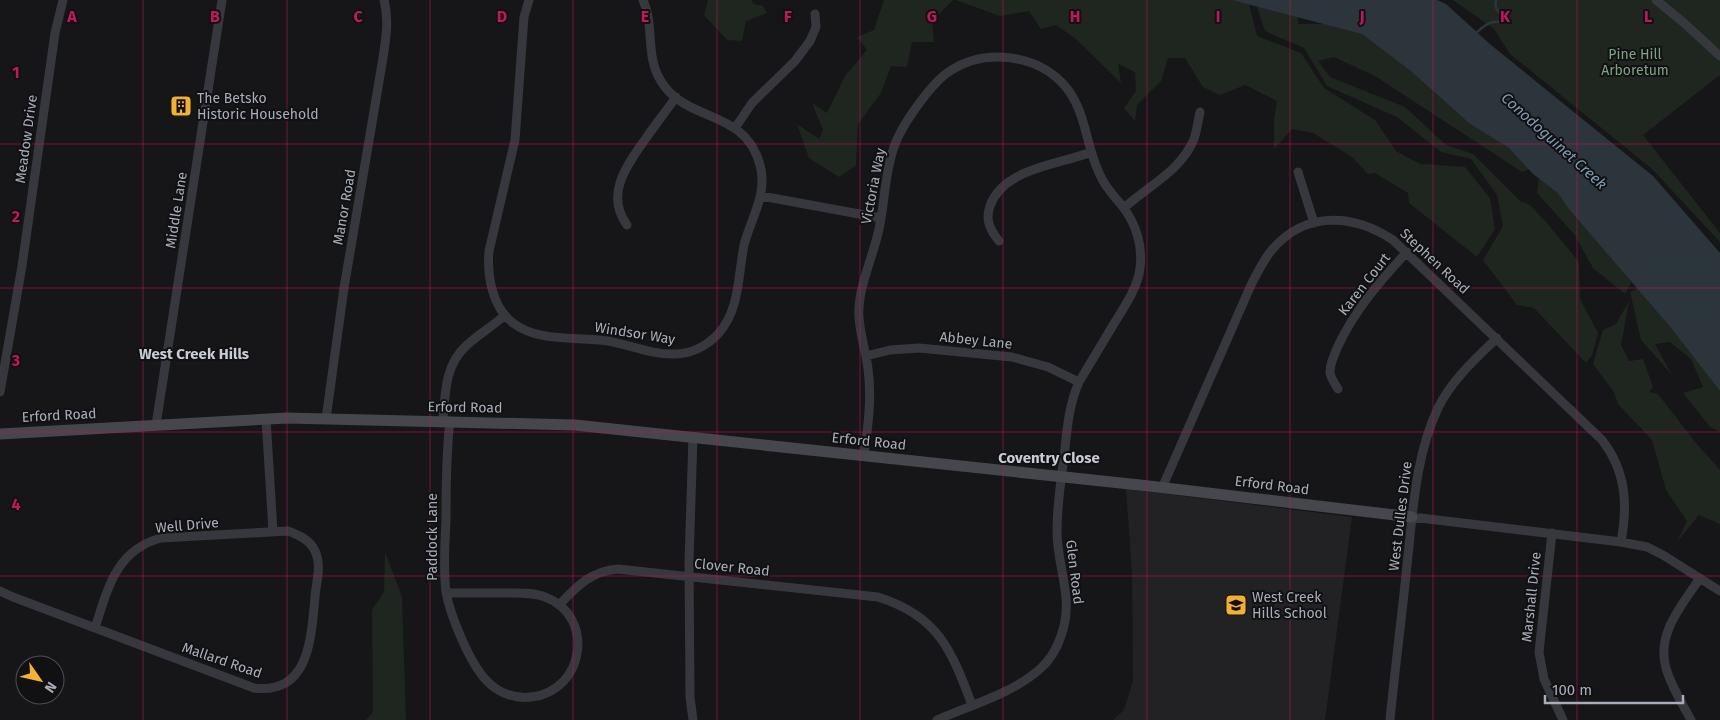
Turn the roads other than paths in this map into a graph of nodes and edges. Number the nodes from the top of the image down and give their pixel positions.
1 (222, 0) edge
2 (384, 0) edge
3 (529, 0) edge
4 (643, 0) edge
5 (1656, 0) edge
6 (62, 4) edge
7 (815, 14) dead end
8 (1720, 56) edge
9 (676, 97) junction
10 (1200, 112) dead end
11 (735, 128) junction
12 (1091, 152) junction
13 (1298, 172) dead end
14 (761, 196) junction
15 (1124, 208) junction
16 (881, 218) junction
17 (1314, 222) junction
18 (626, 225) dead end
19 (998, 241) dead end
20 (1407, 252) junction
21 (505, 315) junction
22 (1496, 338) junction
23 (866, 356) junction
24 (1079, 382) junction
25 (1338, 389) dead end
26 (0, 392) edge
27 (266, 419) junction
28 (326, 419) junction
29 (446, 421) junction
30 (156, 425) junction
31 (0, 434) edge
32 (693, 437) junction
33 (864, 456) junction
34 (1060, 476) junction
35 (1162, 488) junction
36 (1412, 517) junction
37 (273, 532) junction
38 (1552, 533) junction
39 (1621, 542) junction
40 (690, 576) junction
41 (1700, 578) junction
42 (0, 591) edge
43 (1720, 591) edge
44 (446, 593) junction
45 (559, 604) junction
46 (95, 628) junction
47 (972, 705) junction
48 (941, 719) edge
49 (693, 720) edge
50 (1390, 720) edge
51 (1563, 720) edge
52 (1690, 720) edge

1 - 30 street, Middle Lane
2 - 28 street, Manor Road
3 - 21 street
4 - 9 street, Windsor Way
5 - 8 street
6 - 26 street, Meadow Drive
7 - 11 street
9 - 11 street, Windsor Way
9 - 18 street
10 - 15 street
11 - 14 street, Windsor Way
12 - 15 street, Victoria Way
12 - 16 street, Victoria Way
12 - 19 street
13 - 17 street
14 - 16 street
14 - 21 street, Windsor Way
15 - 24 street, Victoria Way
16 - 23 street, Victoria Way
17 - 20 street, Stephen Road
17 - 35 street, Stephen Road
20 - 22 street, Stephen Road
20 - 25 street, Karen Court
21 - 29 street, Paddock Lane
22 - 36 street, West Dulles Drive
22 - 39 street, Stephen Road
23 - 24 street, Abbey Lane
23 - 33 street, Victoria Way
24 - 34 street, Victoria Way
27 - 28 street, Erford Road
27 - 30 street, Erford Road
27 - 37 street
28 - 29 street, Erford Road
29 - 32 street, Erford Road
29 - 44 street, Paddock Lane
30 - 31 street, Erford Road
32 - 33 street, Erford Road
32 - 40 street
33 - 34 street, Erford Road
34 - 35 street, Erford Road
34 - 47 street, Glen Road
35 - 36 street, Erford Road
36 - 38 street, Erford Road
36 - 50 street, West Dulles Drive
37 - 46 street, Well Drive
37 - 46 street, Mallard Road
38 - 39 street, Erford Road
38 - 51 street, Marshall Drive
39 - 41 street, Erford Road
40 - 45 street, Clover Road
40 - 47 street, Clover Road
40 - 49 street
41 - 43 street, Erford Road
41 - 52 street
42 - 46 street, Mallard Road
44 - 45 street
44 - 45 street, Paddock Lane
47 - 48 street, Glen Road

